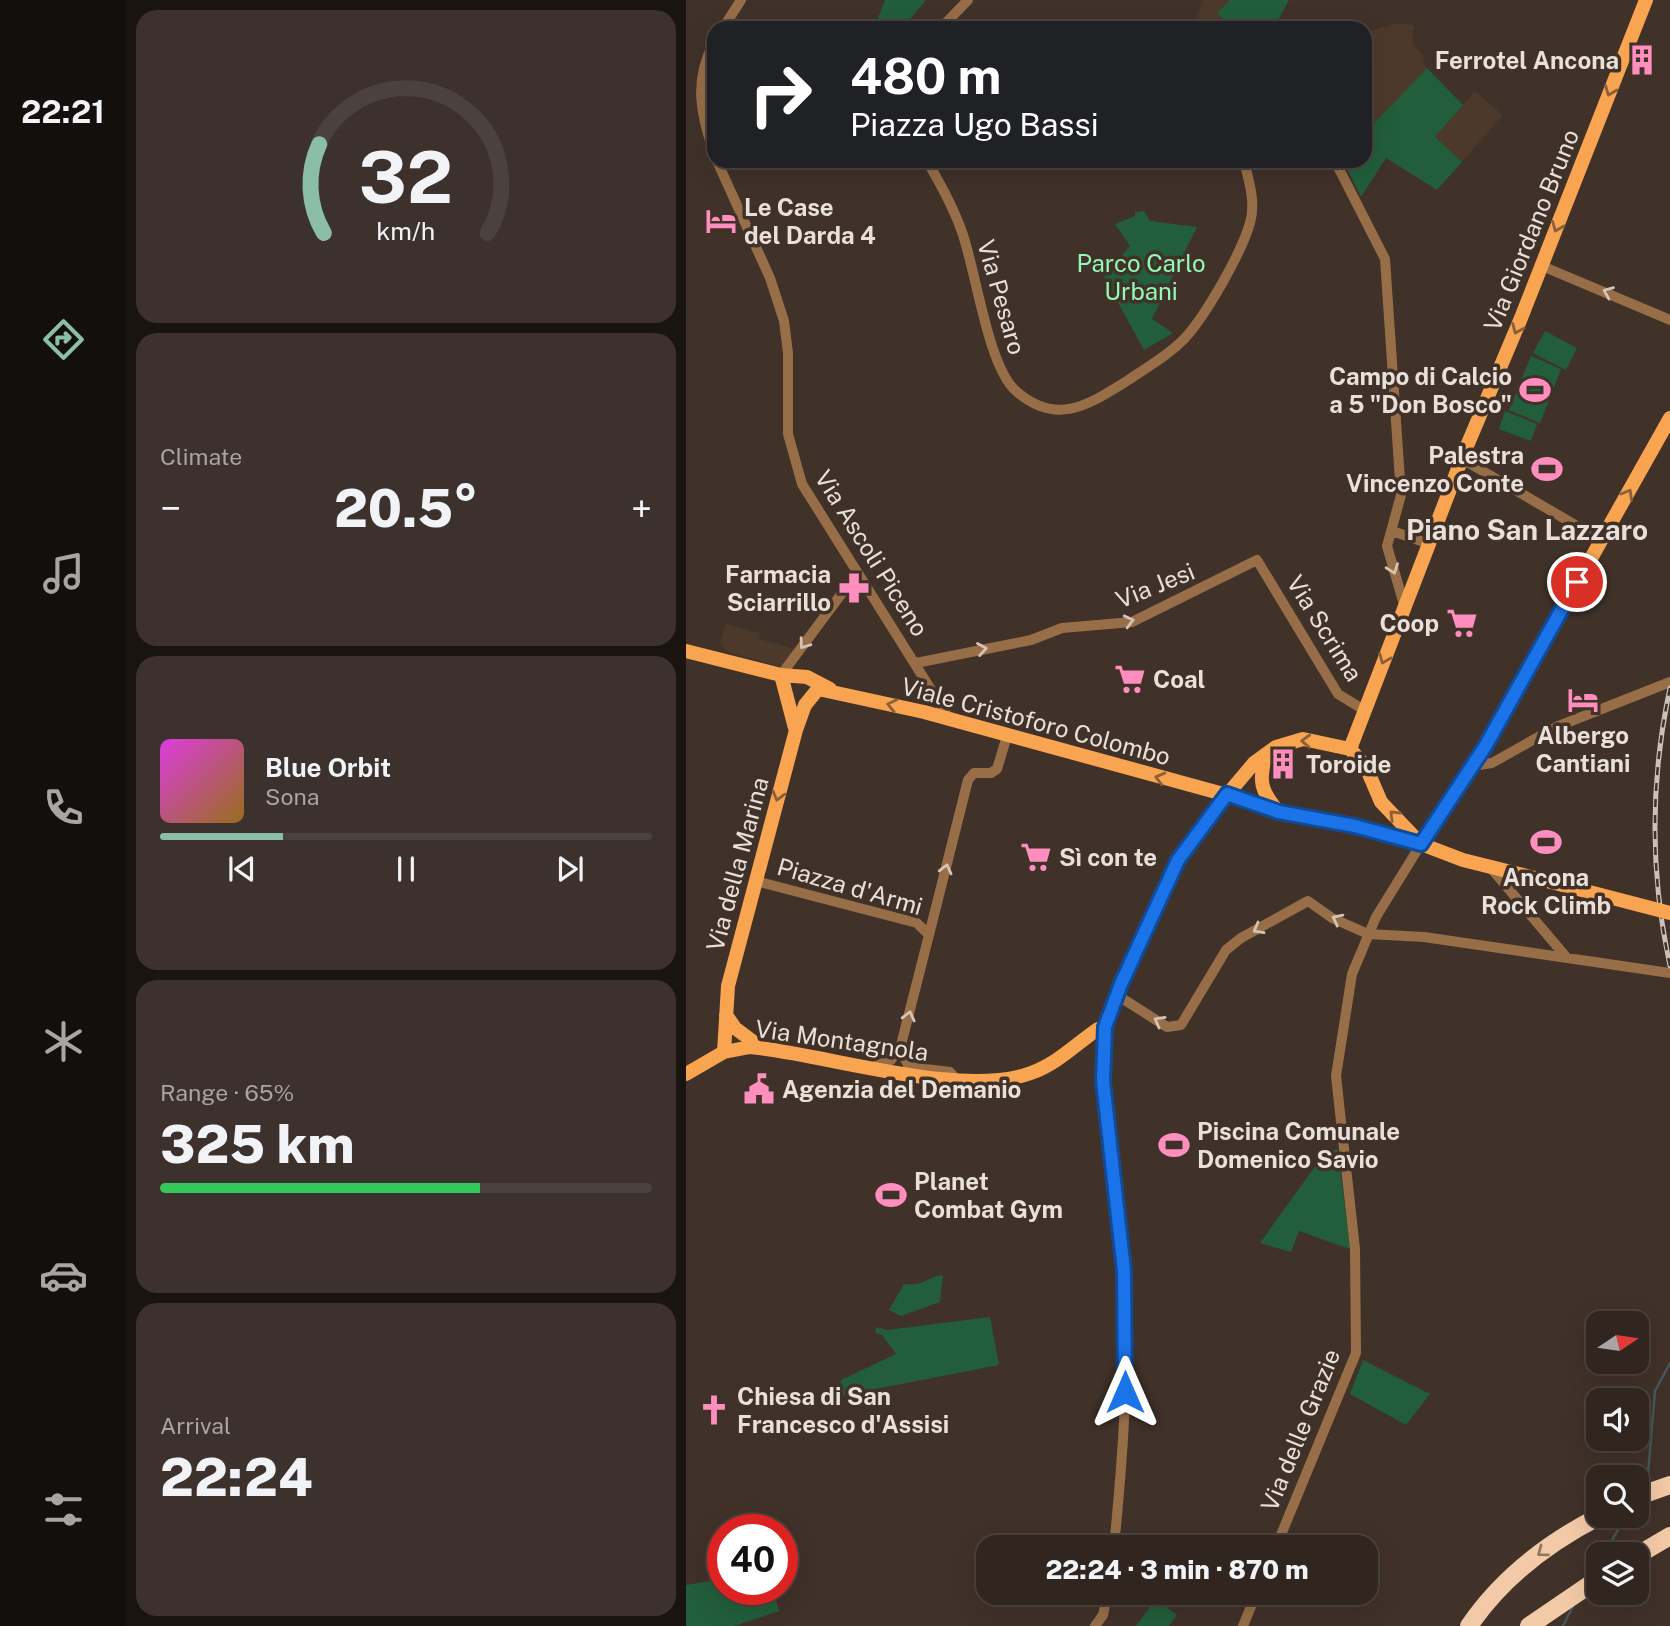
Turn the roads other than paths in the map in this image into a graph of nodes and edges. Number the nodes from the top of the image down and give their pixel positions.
1 (741, 0) edge
2 (968, 0) edge
3 (1645, 2) edge
4 (728, 21) edge
5 (948, 21) edge
6 (707, 61) edge
7 (707, 128) edge
8 (721, 168) edge
9 (930, 168) edge
10 (1246, 168) edge
11 (1339, 168) edge
12 (1542, 266) junction
13 (1670, 320) edge
14 (1670, 418) edge
15 (1462, 459) junction
16 (1392, 531) junction
17 (1601, 540) junction
18 (1430, 544) junction
19 (1258, 559) joint
20 (857, 573) junction
21 (1405, 608) junction
22 (686, 651) edge
23 (916, 663) junction
24 (781, 675) junction
25 (1670, 682) edge
26 (818, 689) joint
27 (834, 692) junction
28 (1364, 710) junction
29 (950, 720) junction
30 (796, 730) junction
31 (1007, 736) junction
32 (1350, 749) junction
33 (1266, 755) junction
34 (1473, 766) junction
35 (1227, 794) junction
36 (1279, 812) junction
37 (1421, 844) junction
38 (1490, 867) junction
39 (756, 881) junction
40 (1670, 914) edge
41 (1368, 934) junction
42 (929, 935) junction
43 (1567, 958) junction
44 (1670, 973) edge
45 (1117, 995) junction
46 (726, 1015) junction
47 (1105, 1027) junction
48 (763, 1048) junction
49 (900, 1049) junction
50 (724, 1052) junction
51 (873, 1067) junction
52 (686, 1074) edge
53 (956, 1079) junction
54 (1670, 1485) edge
55 (1649, 1492) edge
56 (1586, 1523) edge
57 (1115, 1535) edge
58 (1281, 1535) edge
59 (1670, 1536) edge
60 (1649, 1548) edge
61 (1586, 1588) edge
62 (1105, 1605) edge
63 (1252, 1605) edge
64 (1095, 1626) edge
65 (1243, 1626) edge
66 (1469, 1626) edge
67 (1528, 1626) edge

1 - 4 street
2 - 5 street
3 -> 12 main road, Via Giordano Bruno
6 - 7 street
8 - 20 street, Via Ascoli Piceno
9 - 10 street, Via Pesaro
11 - 16 street
13 -> 12 street
12 -> 15 main road, Via Giordano Bruno
17 -> 14 main road
15 - 17 street
15 - 18 main road, Via Giordano Bruno
16 - 18 street
16 -> 21 street
17 - 34 main road
18 - 21 main road, Via Giordano Bruno
23 -> 19 street, Via Jesi
19 - 28 street, Via Scrima
20 - 23 street, Via Ascoli Piceno
20 -> 24 street
21 -> 28 main road, Via Giordano Bruno
22 - 24 main road, Viale Cristoforo Colombo
23 - 29 street, Via Ascoli Piceno
24 - 27 main road, Viale Cristoforo Colombo
24 - 30 main road
25 - 34 street
26 - 27 main road, Viale Cristoforo Colombo
26 - 30 main road, Via della Marina
29 -> 27 main road, Viale Cristoforo Colombo
28 - 32 main road, Via Giordano Bruno
29 - 31 main road, Viale Cristoforo Colombo
30 -> 39 main road, Via della Marina
35 -> 31 main road, Viale Cristoforo Colombo
42 -> 31 street, Piazza d'Armi
32 -> 33 main road
37 -> 32 main road
33 - 35 main road
33 - 36 main road
34 - 37 main road
35 - 36 main road, Viale Cristoforo Colombo
35 - 45 main road
36 - 37 main road, Viale Cristoforo Colombo
37 - 38 main road, Viale Cristoforo Colombo
37 - 41 street, Via delle Grazie
38 - 40 main road, Viale Cristoforo Colombo, bridge
38 - 43 street
39 - 42 street, Piazza d'Armi
39 - 46 main road, Via della Marina
41 - 43 street
41 -> 45 street
41 - 58 street, Via delle Grazie
49 -> 42 street, Piazza d'Armi
43 - 44 street
45 - 47 main road
46 - 48 main road
46 - 50 main road, Via della Marina
47 - 53 main road, Via Montagnola
47 - 57 street
48 - 50 main road, Via Montagnola
48 - 51 main road, Via Montagnola
49 - 51 street
49 - 53 street, Via Montagnola
50 - 52 main road, Via Montagnola
51 - 53 main road, Via Montagnola
54 - 55 highway
56 -> 66 highway
59 - 60 highway
61 - 67 highway
62 - 64 street
63 - 65 street

